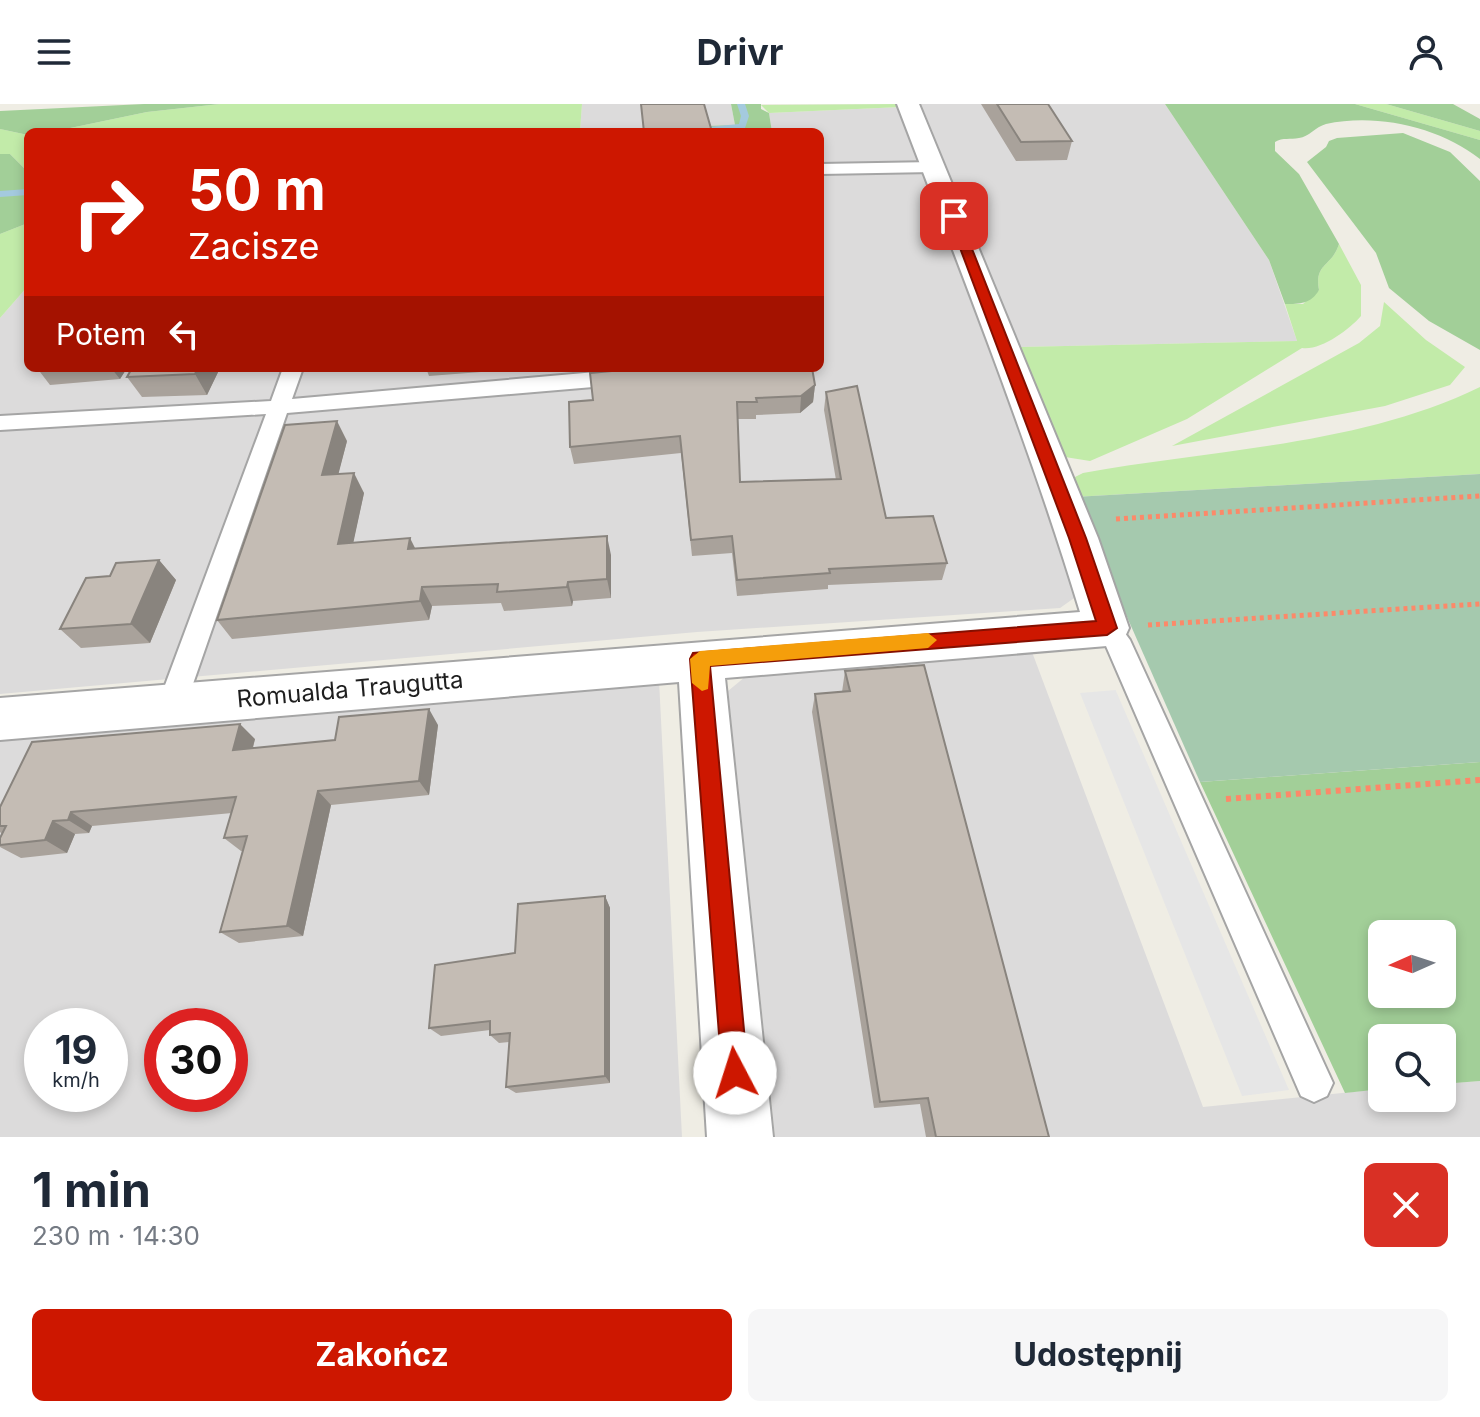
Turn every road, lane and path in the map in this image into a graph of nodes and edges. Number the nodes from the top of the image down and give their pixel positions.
1 (908, 104) edge
2 (934, 167) junction
3 (824, 169) edge
4 (291, 372) edge
5 (652, 372) edge
6 (278, 407) junction
7 (0, 423) edge
8 (1480, 496) edge
9 (1107, 519) dead end
10 (1480, 604) edge
11 (1127, 620) junction
12 (1153, 625) junction
13 (1159, 638) dead end
14 (700, 659) junction
15 (172, 704) junction
16 (0, 719) edge
17 (1480, 780) edge
18 (1189, 802) junction
19 (1314, 1083) dead end
20 (740, 1137) edge

1 - 2 street
2 - 3 lane
2 - 11 street
4 - 6 lane
5 - 6 lane
6 - 7 lane
6 - 15 lane
8 - 9 path
10 - 12 path
11 - 12 path
11 - 12 path
11 - 14 street, Romualda Traugutta
11 - 18 lane
12 - 13 path
14 - 15 street, Romualda Traugutta
14 - 20 street
15 - 16 street, Romualda Traugutta
17 - 18 path
18 - 19 lane

